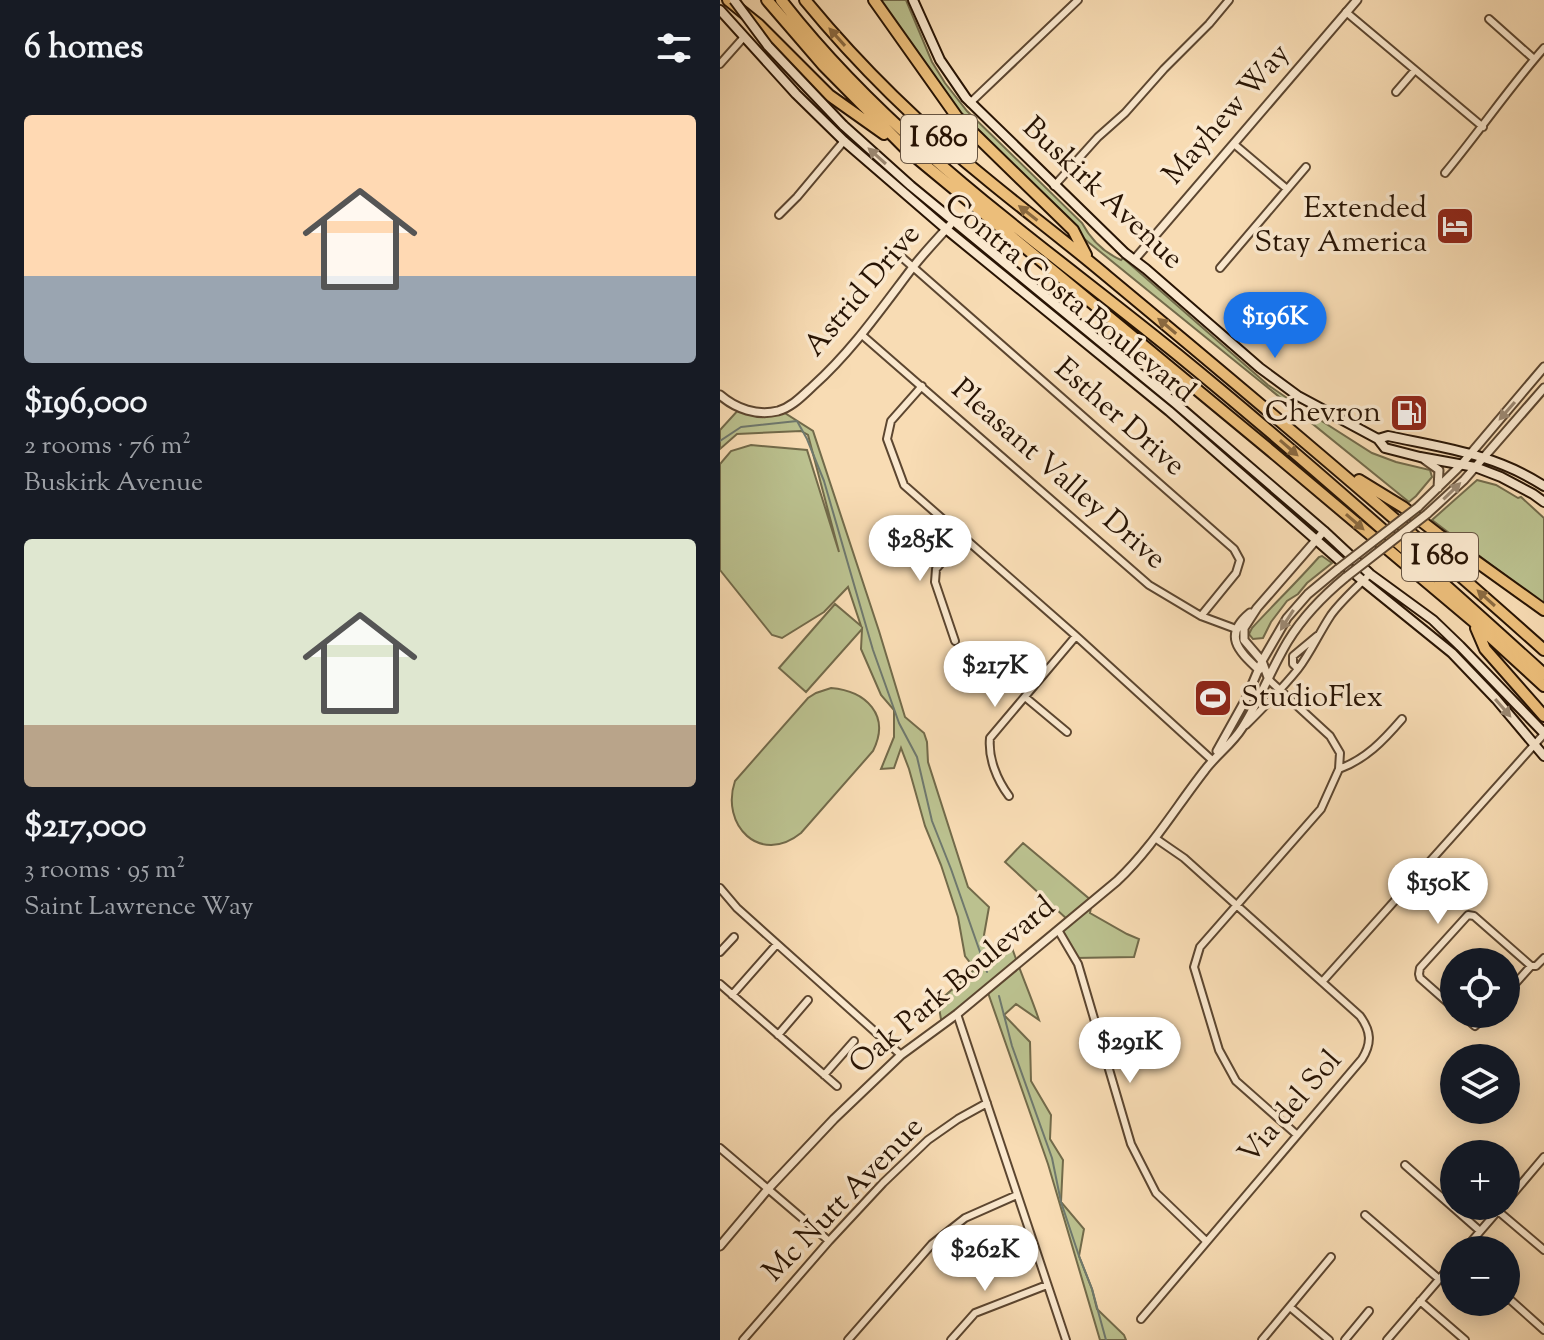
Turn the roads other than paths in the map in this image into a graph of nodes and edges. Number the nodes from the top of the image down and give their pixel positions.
1 (728, 0) edge
2 (734, 0) edge
3 (767, 0) edge
4 (781, 0) edge
5 (805, 0) edge
6 (874, 0) edge
7 (913, 0) edge
8 (1078, 0) edge
9 (1229, 0) edge
10 (1357, 0) edge
11 (720, 10) edge
12 (1346, 12) junction
13 (1489, 19) dead end
14 (744, 37) junction
15 (1544, 48) edge
16 (1534, 59) junction
17 (720, 64) edge
18 (1415, 70) junction
19 (1396, 92) dead end
20 (970, 103) junction
21 (1483, 127) junction
22 (844, 141) junction
23 (1234, 144) junction
24 (907, 150) junction
25 (1306, 167) dead end
26 (1445, 173) dead end
27 (1054, 186) junction
28 (1287, 189) junction
29 (779, 215) dead end
30 (954, 220) junction
31 (946, 229) junction
32 (897, 253) dead end
33 (1134, 260) junction
34 (1089, 261) junction
35 (914, 267) junction
36 (1220, 268) dead end
37 (862, 335) junction
38 (1544, 367) edge
39 (922, 386) junction
40 (1544, 388) edge
41 (720, 395) edge
42 (1378, 439) junction
43 (1470, 454) junction
44 (1420, 457) junction
45 (1485, 457) junction
46 (1334, 465) junction
47 (1461, 465) junction
48 (1475, 467) junction
49 (1544, 486) edge
50 (1438, 489) junction
51 (1544, 502) edge
52 (1324, 531) junction
53 (963, 537) junction
54 (1317, 540) junction
55 (1366, 577) junction
56 (1257, 608) junction
57 (1544, 610) edge
58 (1201, 616) junction
59 (1474, 622) junction
60 (1236, 629) junction
61 (1076, 636) junction
62 (1317, 636) junction
63 (955, 641) dead end
64 (1544, 650) edge
65 (1260, 666) junction
66 (1298, 669) junction
67 (1544, 674) edge
68 (1269, 680) junction
69 (1544, 686) edge
70 (1280, 690) junction
71 (1025, 697) junction
72 (1544, 716) edge
73 (1402, 719) dead end
74 (1240, 731) junction
75 (1067, 732) dead end
76 (1544, 734) edge
77 (1535, 744) junction
78 (1544, 756) edge
79 (1212, 760) junction
80 (1339, 769) junction
81 (1009, 796) dead end
82 (1155, 838) junction
83 (720, 888) edge
84 (1236, 906) junction
85 (1058, 930) junction
86 (734, 937) dead end
87 (777, 944) junction
88 (1510, 948) edge
89 (720, 952) edge
90 (1520, 956) edge
91 (1544, 958) edge
92 (1531, 966) junction
93 (1520, 978) edge
94 (1322, 982) junction
95 (720, 984) edge
96 (732, 995) junction
97 (1440, 996) edge
98 (808, 1000) dead end
99 (957, 1014) junction
100 (778, 1035) junction
101 (854, 1041) dead end
102 (901, 1055) junction
103 (824, 1075) junction
104 (837, 1086) dead end
105 (987, 1103) junction
106 (1296, 1134) junction
107 (720, 1148) edge
108 (1544, 1157) edge
109 (1405, 1165) dead end
110 (1540, 1168) edge
111 (1520, 1188) edge
112 (768, 1189) junction
113 (1017, 1195) junction
114 (1365, 1215) dead end
115 (1490, 1220) edge
116 (1515, 1220) edge
117 (1480, 1231) junction
118 (1476, 1236) edge
119 (829, 1241) junction
120 (1206, 1241) junction
121 (720, 1246) edge
122 (1544, 1250) edge
123 (1331, 1257) dead end
124 (1439, 1279) joint
125 (1047, 1285) junction
126 (1420, 1301) junction
127 (1290, 1307) junction
128 (1520, 1309) edge
129 (1369, 1311) dead end
130 (1141, 1319) dead end
131 (1544, 1330) edge
132 (743, 1340) edge
133 (848, 1340) edge
134 (951, 1340) edge
135 (1066, 1340) edge
136 (1262, 1340) edge
137 (1329, 1340) edge
138 (1345, 1340) edge
139 (1387, 1340) edge
140 (1465, 1340) edge

1 - 24 highway
30 -> 2 main road, Contra Costa Boulevard, bridge
3 - 24 highway, I 680
4 -> 67 highway, I 680
34 -> 5 highway, I 680
6 - 34 highway
7 - 20 main road, Buskirk Avenue
8 - 20 street
9 - 27 street
10 - 12 street, Mayhew Way
11 - 14 main road, Contra Costa Boulevard
12 - 18 street
12 - 23 street, Mayhew Way
13 - 16 street
14 - 17 street
14 - 22 main road, Contra Costa Boulevard
15 - 16 street
16 - 21 street
18 - 19 street
18 - 21 street
20 - 27 main road, Buskirk Avenue
21 - 26 street
22 - 29 street
22 - 31 main road, Contra Costa Boulevard
23 - 28 street
23 - 33 street, Mayhew Way
24 -> 59 highway, I 680
25 - 28 street
27 - 33 main road, Buskirk Avenue
28 - 36 street
30 - 31 street, Astrid Drive
30 - 52 main road, Contra Costa Boulevard
31 - 35 street, Astrid Drive
31 - 54 main road, Contra Costa Boulevard
32 - 35 street, Esther Drive
33 - 42 main road, Buskirk Avenue
46 -> 34 highway, I 680
35 - 37 street, Astrid Drive
35 - 58 street, Esther Drive
37 - 39 street, Pleasant Valley Drive
37 - 41 street, Astrid Drive
38 -> 43 street, Oak Park Boulevard
39 - 53 street
39 - 58 street, Pleasant Valley Drive
40 - 45 street, Oak Park Boulevard
42 - 43 main road, Buskirk Avenue
42 - 44 main road, Buskirk Avenue
43 - 45 main road, Buskirk Avenue
43 - 47 street, Oak Park Boulevard
44 - 47 main road, Buskirk Avenue
44 - 50 street
45 - 48 street, Oak Park Boulevard
45 - 49 main road, Buskirk Avenue
46 - 57 highway
64 -> 46 highway, I 680
47 - 48 main road, Buskirk Avenue
47 - 50 street, Oak Park Boulevard
48 - 51 main road, Buskirk Avenue
68 -> 48 street, Oak Park Boulevard, bridge
50 -> 65 street, Oak Park Boulevard, bridge
52 - 54 street
52 - 55 main road, Contra Costa Boulevard
53 - 61 street
53 - 63 street
54 - 55 main road, Contra Costa Boulevard
54 - 56 street
55 - 62 street, Oak Park Boulevard
55 - 76 main road
55 -> 77 main road
56 - 60 street
56 - 65 street
58 - 60 street, Pleasant Valley Drive
59 - 69 highway, I 680
59 - 72 highway
60 - 65 street
61 - 71 street
61 - 79 street
62 - 66 street, Oak Park Boulevard
62 - 66 street, Oak Park Boulevard
65 - 68 street
65 - 79 street, Oak Park Boulevard
66 - 70 street, Oak Park Boulevard
68 - 70 street
68 - 74 street, Oak Park Boulevard
70 - 74 street, Oak Park Boulevard
70 - 80 street
71 - 75 street
71 - 81 street
73 - 80 street
74 - 79 street, Oak Park Boulevard
76 - 77 street
77 - 78 main road
77 - 94 street
79 - 82 street, Oak Park Boulevard
80 - 84 street
82 - 84 street, Via del Sol
82 - 85 street, Oak Park Boulevard
83 - 87 street
84 - 94 street, Via del Sol
84 - 106 street
85 - 99 street, Oak Park Boulevard
85 - 120 street
86 - 89 street
87 - 96 street
87 - 102 street
88 - 97 street
90 - 92 street
91 - 92 street
92 - 93 street
94 - 106 street, Via del Sol
95 - 96 street
96 - 100 street
98 - 100 street
99 - 102 street, Oak Park Boulevard
99 - 105 street
100 - 103 street
101 - 103 street
102 - 112 street, Oak Park Boulevard
103 - 104 street
105 - 113 street
105 - 119 street, Mc Nutt Avenue
106 - 120 street, Via del Sol
107 - 112 street
108 - 110 street
109 - 117 street
110 - 111 street
112 - 119 street
112 - 121 street, Oak Park Boulevard
113 - 125 street
113 - 133 street
114 - 124 street
115 - 117 street
116 - 122 street
117 - 118 street
119 - 132 street, Mc Nutt Avenue
120 - 130 street, Via del Sol
123 - 127 street
124 - 126 street
125 - 134 street
125 - 135 street
126 - 139 street
126 - 140 street
127 - 136 street
127 - 137 street
128 - 131 street
129 - 138 street

